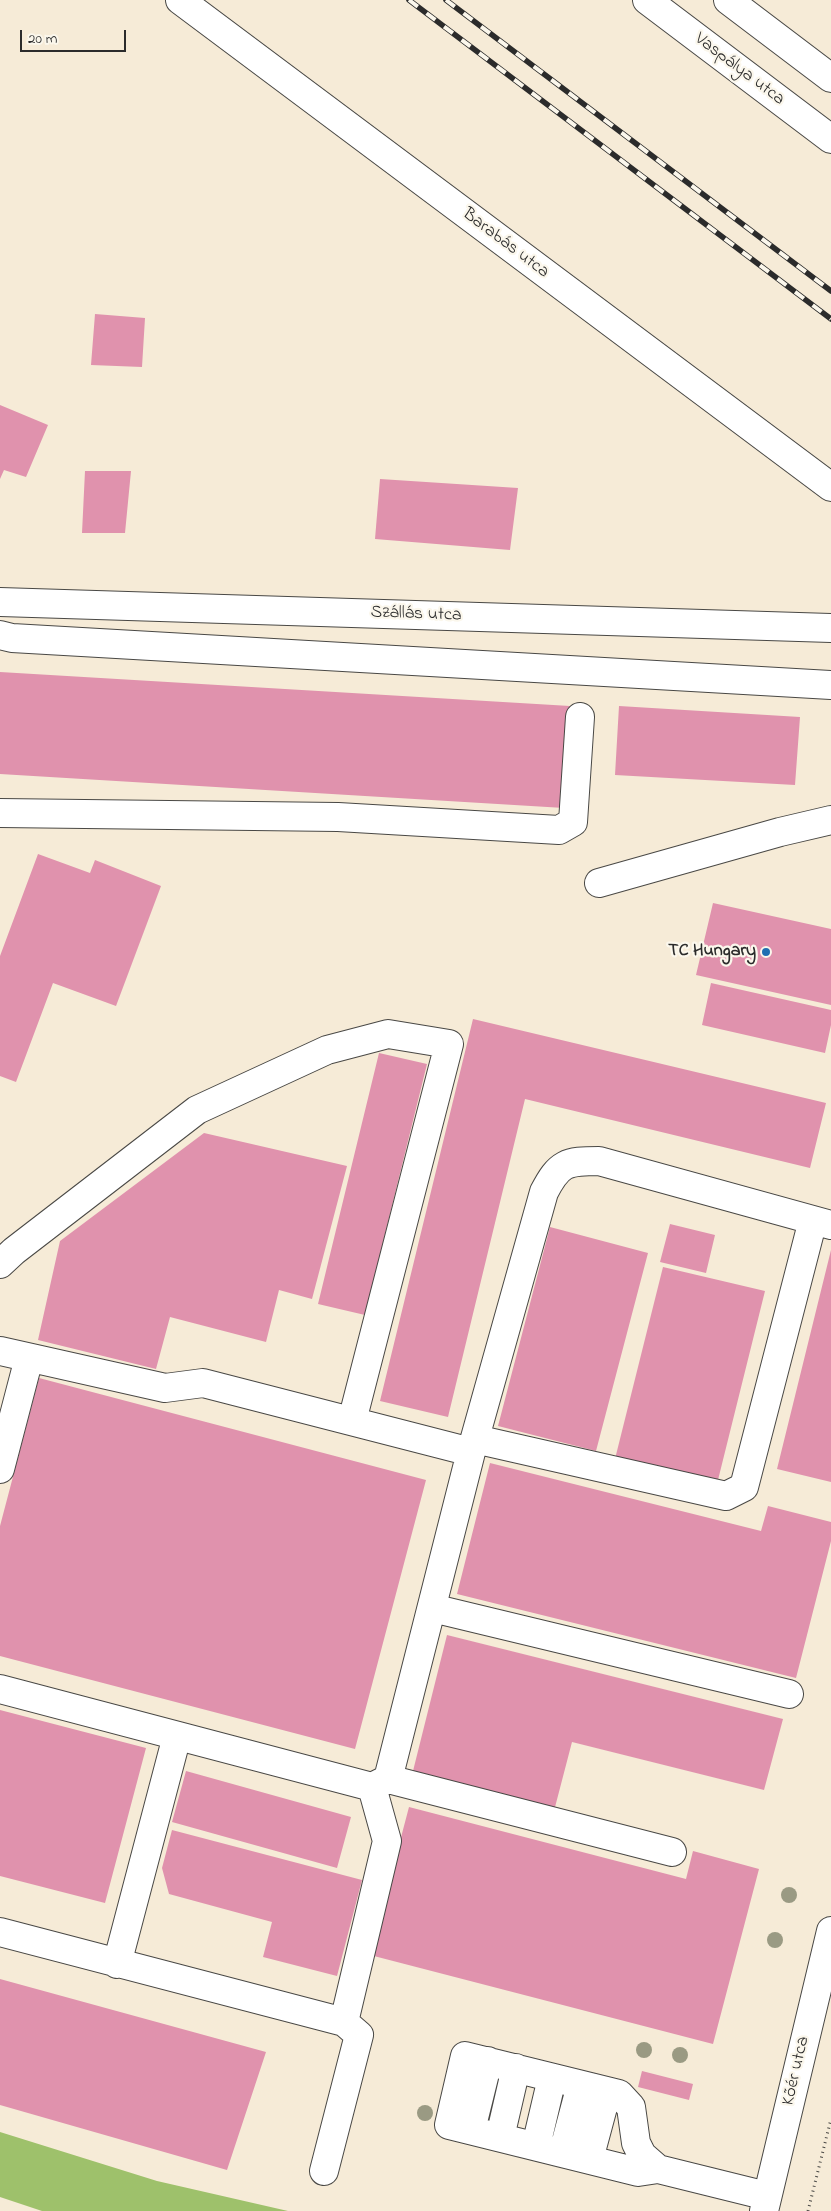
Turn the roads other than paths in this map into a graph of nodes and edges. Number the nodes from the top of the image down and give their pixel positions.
1 (180, 0) edge
2 (647, 0) edge
3 (728, 0) edge
4 (831, 78) edge
5 (831, 139) edge
6 (831, 487) edge
7 (0, 602) edge
8 (831, 628) edge
9 (0, 635) edge
10 (831, 684) edge
11 (580, 717) dead end
12 (0, 813) edge
13 (831, 820) edge
14 (599, 883) dead end
15 (822, 1223) edge
16 (0, 1264) edge
17 (0, 1351) edge
18 (29, 1358) junction
19 (352, 1422) junction
20 (473, 1446) junction
21 (0, 1469) edge
22 (432, 1608) junction
23 (0, 1689) edge
24 (789, 1694) dead end
25 (177, 1736) junction
26 (380, 1783) junction
27 (672, 1852) dead end
28 (831, 1931) edge
29 (0, 1932) edge
30 (117, 1964) junction
31 (344, 2022) junction
32 (516, 2068) junction
33 (552, 2078) junction
34 (581, 2085) junction
35 (607, 2092) junction
36 (500, 2137) junction
37 (536, 2146) junction
38 (563, 2153) junction
39 (589, 2159) junction
40 (658, 2169) junction
41 (324, 2171) dead end
42 (766, 2204) edge

1 - 6 street, Barabás utca
2 - 5 street, Vaspálya utca
3 - 4 street
7 - 8 street, Szállás utca
9 - 10 street
11 - 12 street
13 - 14 street
15 - 20 street
15 - 20 street
16 - 19 street
17 - 18 street
18 - 19 street
18 - 21 street
19 - 20 street
20 - 22 street
22 - 24 street
22 - 26 street
23 - 25 street
25 - 26 street
25 - 30 street
26 - 27 street
26 - 31 street
28 - 42 street, Kőér utca
29 - 30 street
30 - 31 street
31 - 41 street
32 - 33 street
32 - 36 street
32 - 36 street
33 - 34 street
33 - 37 street
34 - 35 street
34 - 38 street
35 - 39 street
35 - 40 street
36 - 37 street
37 - 38 street
38 - 39 street
39 - 40 street
40 - 42 street

